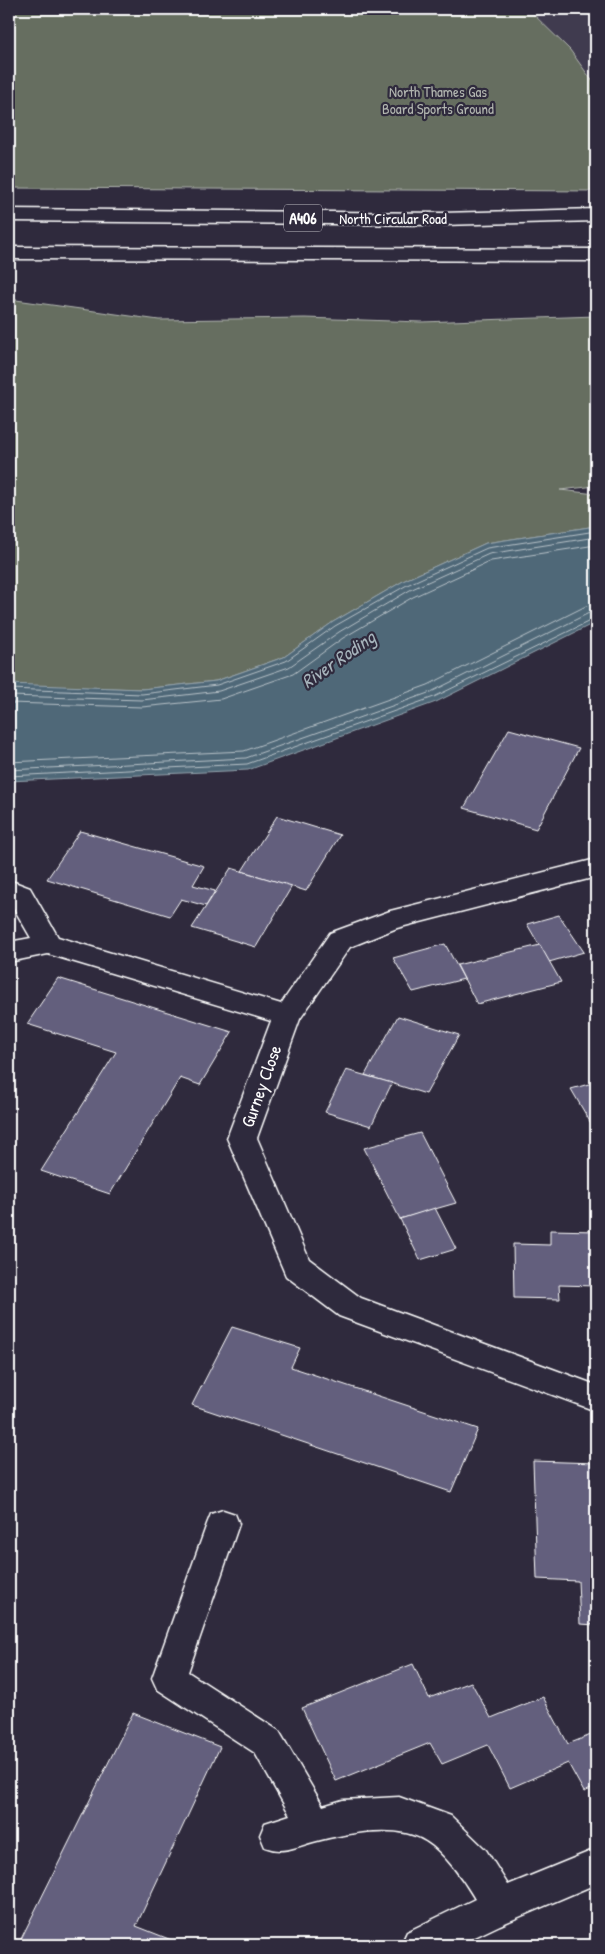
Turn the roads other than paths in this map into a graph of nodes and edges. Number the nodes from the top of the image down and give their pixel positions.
1 (9, 215) edge
2 (596, 215) edge
3 (9, 253) edge
4 (596, 255) edge
5 (593, 875) edge
6 (9, 889) edge
7 (48, 944) junction
8 (9, 952) edge
9 (287, 1016) junction
10 (596, 1398) edge
11 (223, 1524) dead end
12 (315, 1825) junction
13 (278, 1835) dead end
14 (596, 1866) edge
15 (500, 1906) junction
16 (420, 1945) edge

1 - 2 main road, North Circular Road / A406
3 - 4 main road, A406
5 - 9 main road, Gurney Close
6 - 7 main road
7 - 8 main road
7 - 9 main road
9 - 10 main road, Gurney Close
11 - 12 main road
12 - 13 main road
12 - 15 main road
14 - 15 main road
15 - 16 main road

